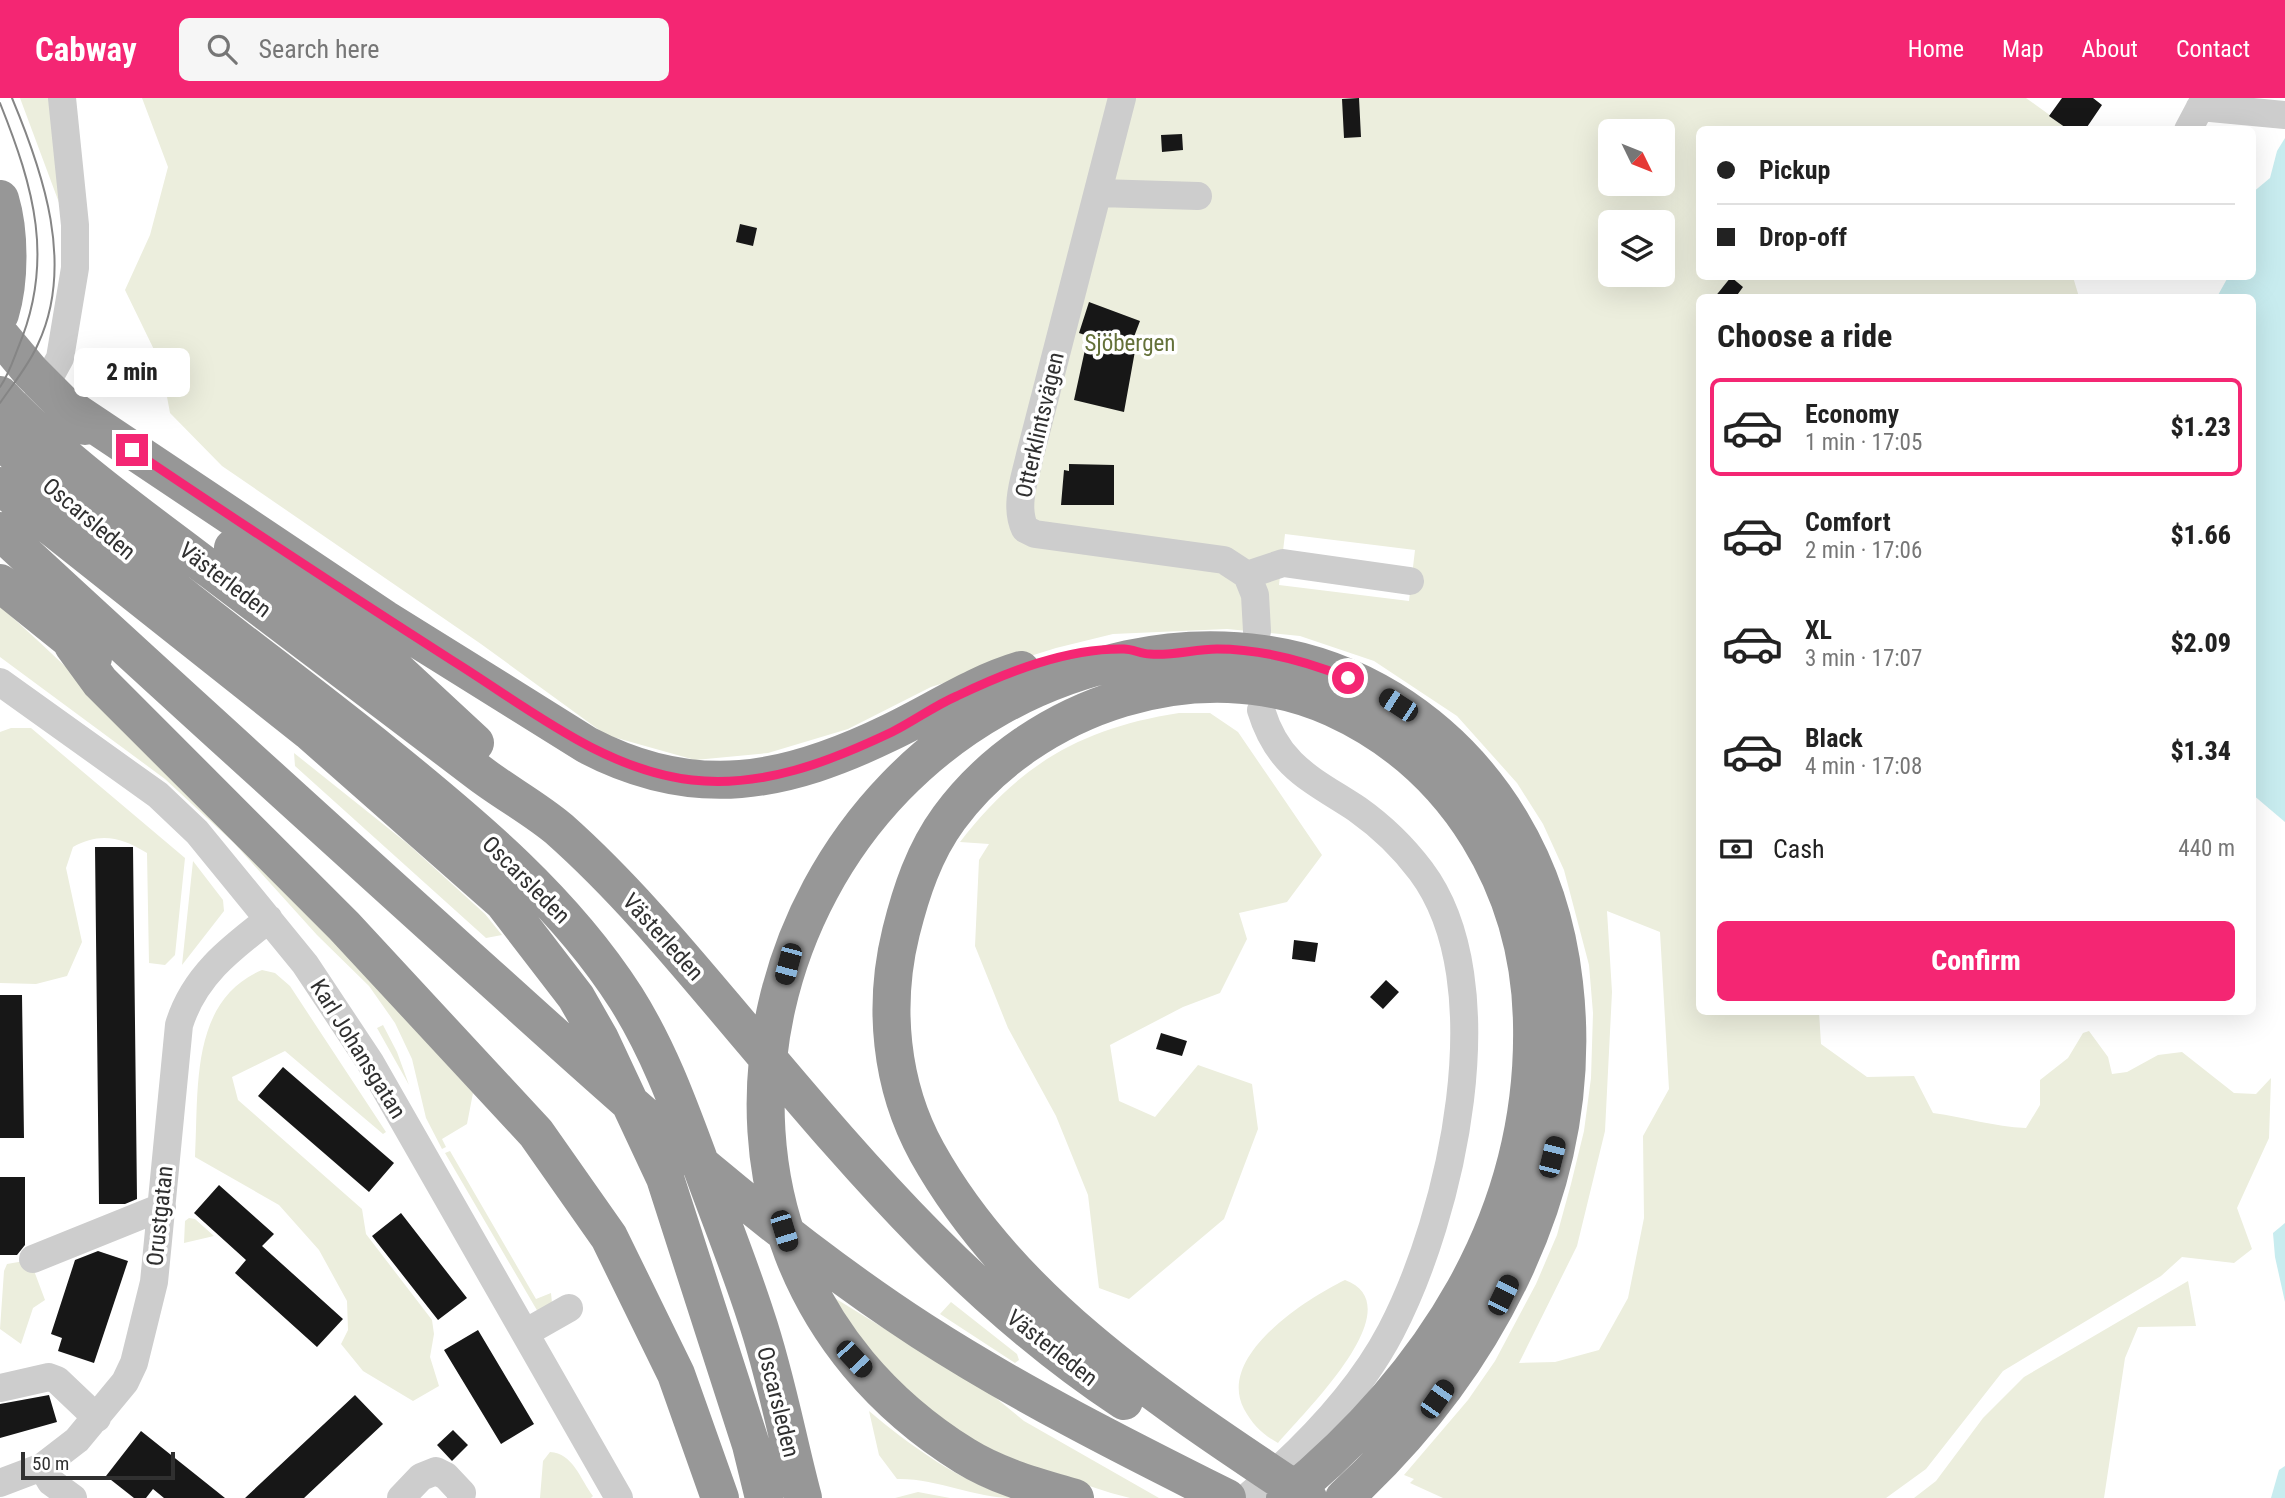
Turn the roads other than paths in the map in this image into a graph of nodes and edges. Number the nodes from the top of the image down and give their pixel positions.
1 (62, 98) edge
2 (1122, 98) edge
3 (2198, 111) edge
4 (2285, 115) edge
5 (1099, 193) junction
6 (1198, 195) dead end
7 (0, 199) edge
8 (0, 314) edge
9 (0, 335) edge
10 (0, 395) edge
11 (68, 407) junction
12 (0, 439) edge
13 (0, 445) edge
14 (22, 498) edge
15 (1247, 575) junction
16 (1410, 581) dead end
17 (0, 583) edge
18 (1256, 631) dead end
19 (73, 645) junction
20 (1151, 654) junction
21 (0, 682) edge
22 (1261, 710) dead end
23 (557, 827) junction
24 (269, 919) junction
25 (451, 942) junction
26 (162, 1207) junction
27 (33, 1259) dead end
28 (569, 1308) dead end
29 (525, 1333) junction
30 (0, 1388) edge
31 (97, 1418) junction
32 (1173, 1437) junction
33 (42, 1467) junction
34 (0, 1483) edge
35 (73, 1498) edge
36 (401, 1498) edge
37 (461, 1498) edge
38 (619, 1498) edge
39 (720, 1498) edge
40 (764, 1498) edge
41 (803, 1498) edge
42 (1075, 1498) edge
43 (1227, 1498) edge
44 (1246, 1498) edge
45 (1285, 1498) edge
46 (1301, 1498) edge
47 (1308, 1498) edge
48 (1344, 1498) edge

1 - 13 street
2 - 5 street, Otterklintsvägen
3 - 4 street
5 - 6 street
5 - 15 street, Otterklintsvägen
7 - 8 highway
9 - 11 highway
10 - 14 highway, Västerleden
11 - 20 highway
11 - 23 highway
12 - 14 highway, Oscarsleden
14 - 23 highway, Västerleden
14 - 25 highway
14 - 40 highway, Oscarsleden
14 - 41 highway, Oscarsleden
15 - 16 street
15 - 18 street
17 - 19 highway
19 - 25 highway
19 - 39 highway
20 - 42 highway
20 - 48 highway
21 - 24 street, Karl Johansgatan
22 - 44 street
23 - 32 highway, Västerleden
24 - 26 street, Orustgatan
24 - 29 street, Karl Johansgatan
25 - 32 highway, Västerleden
26 - 27 street
26 - 31 street, Orustgatan
28 - 29 street
29 - 38 street, Karl Johansgatan
30 - 31 street
31 - 33 street, Orustgatan
32 - 43 highway, Västerleden
32 - 45 highway
32 - 46 highway, Västerleden
32 - 47 highway
33 - 34 street, Orustgatan
33 - 35 street
36 - 37 street

